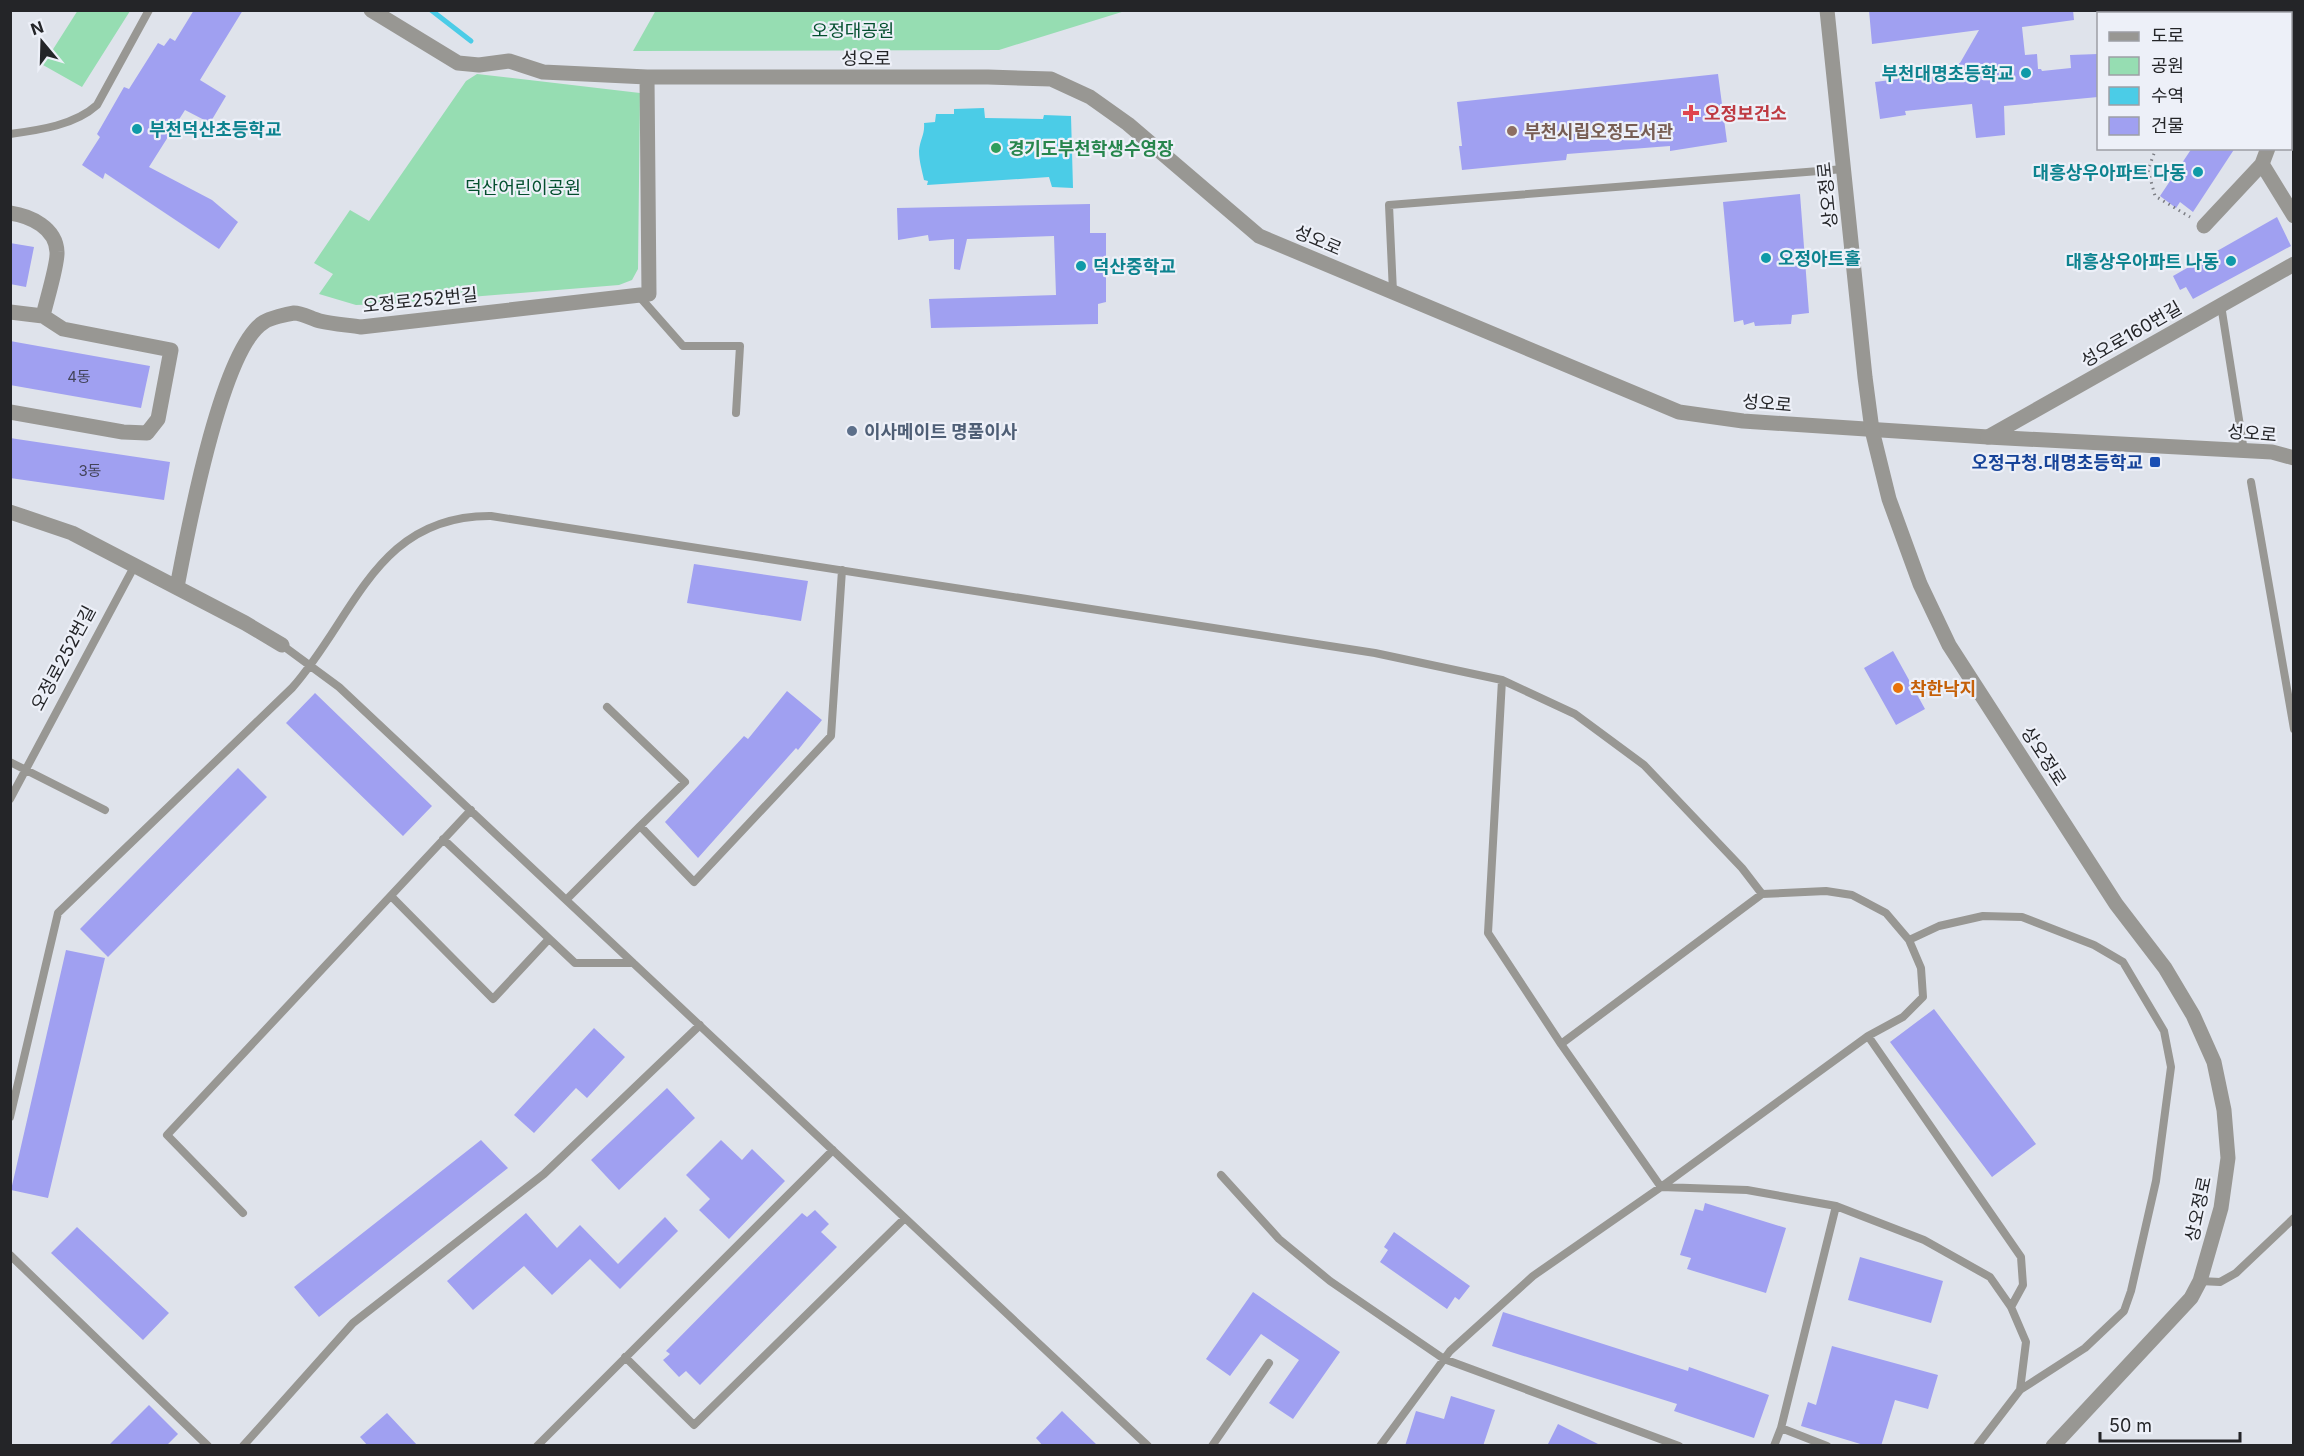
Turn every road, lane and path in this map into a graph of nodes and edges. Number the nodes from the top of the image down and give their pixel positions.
1 (150, 10) edge
2 (370, 10) edge
3 (1827, 10) edge
4 (647, 77) junction
5 (10, 134) edge
6 (2155, 150) edge
7 (2267, 150) edge
8 (2262, 165) junction
9 (1844, 169) junction
10 (10, 213) edge
11 (2294, 216) edge
12 (2204, 226) joint
13 (2294, 264) edge
14 (1393, 292) junction
15 (638, 295) junction
16 (2220, 305) junction
17 (10, 312) edge
18 (43, 316) junction
19 (10, 412) edge
20 (736, 414) dead end
21 (1872, 430) junction
22 (1988, 437) junction
23 (2244, 450) junction
24 (2294, 458) edge
25 (2251, 482) dead end
26 (10, 512) edge
27 (135, 566) junction
28 (842, 570) junction
29 (177, 587) junction
30 (282, 645) joint
31 (311, 666) junction
32 (1502, 680) junction
33 (607, 707) dead end
34 (2294, 729) edge
35 (10, 762) edge
36 (26, 770) junction
37 (10, 799) edge
38 (105, 810) dead end
39 (471, 810) junction
40 (640, 826) junction
41 (443, 839) junction
42 (1762, 894) junction
43 (391, 896) junction
44 (566, 900) junction
45 (548, 940) junction
46 (1909, 940) junction
47 (633, 963) junction
48 (700, 1025) junction
49 (1868, 1036) junction
50 (1561, 1044) junction
51 (10, 1117) edge
52 (833, 1149) junction
53 (1221, 1175) dead end
54 (1660, 1187) junction
55 (1836, 1206) junction
56 (243, 1213) dead end
57 (905, 1218) junction
58 (2294, 1218) edge
59 (10, 1255) edge
60 (2200, 1281) junction
61 (2011, 1307) junction
62 (625, 1357) junction
63 (1444, 1359) junction
64 (1269, 1364) dead end
65 (2020, 1390) junction
66 (1781, 1428) junction
67 (208, 1446) edge
68 (243, 1446) edge
69 (537, 1446) edge
70 (1148, 1446) edge
71 (1212, 1446) edge
72 (1380, 1446) edge
73 (1679, 1446) edge
74 (1774, 1446) edge
75 (1827, 1446) edge
76 (1977, 1446) edge
77 (2053, 1446) edge

1 - 5 lane
2 - 4 street, 성오로
3 - 9 street, 상오정로
4 - 14 street, 성오로
4 - 15 street
6 - 12 path
7 - 8 street
8 - 11 street
8 - 12 street
9 - 14 lane
9 - 21 street, 상오정로
10 - 18 street
13 - 16 street, 성오로160번길
14 - 21 street, 성오로
15 - 20 lane
15 - 29 street, 오정로252번길
16 - 22 street, 성오로160번길
16 - 23 lane
17 - 18 street
18 - 19 street
21 - 22 street, 성오로
21 - 60 street, 상오정로
22 - 23 street, 성오로
23 - 24 street, 성오로
25 - 34 lane
26 - 27 street
27 - 29 street
27 - 36 lane, 오정로252번길
28 - 31 lane
28 - 32 lane
28 - 40 lane
29 - 30 street
30 - 31 lane
31 - 39 lane
31 - 51 lane
32 - 42 lane
32 - 50 lane
33 - 40 lane
35 - 36 lane
36 - 37 lane, 오정로252번길
36 - 38 lane
39 - 41 lane
39 - 44 lane
40 - 44 lane
41 - 43 lane
41 - 45 lane
42 - 46 lane
42 - 50 lane
43 - 45 lane
43 - 56 lane
44 - 47 lane
45 - 47 lane
46 - 49 lane
46 - 65 lane
47 - 48 lane
48 - 52 lane
48 - 68 lane
49 - 54 lane
49 - 61 lane
50 - 54 lane
52 - 57 lane
52 - 62 lane
53 - 63 lane
54 - 55 lane
54 - 63 lane
55 - 61 lane
55 - 66 lane
57 - 62 lane
57 - 70 lane
58 - 60 lane
59 - 67 lane
60 - 77 street, 상오정로
61 - 65 lane
62 - 69 lane
63 - 72 lane
63 - 73 lane
64 - 71 lane
65 - 76 lane
66 - 74 lane
66 - 75 lane

